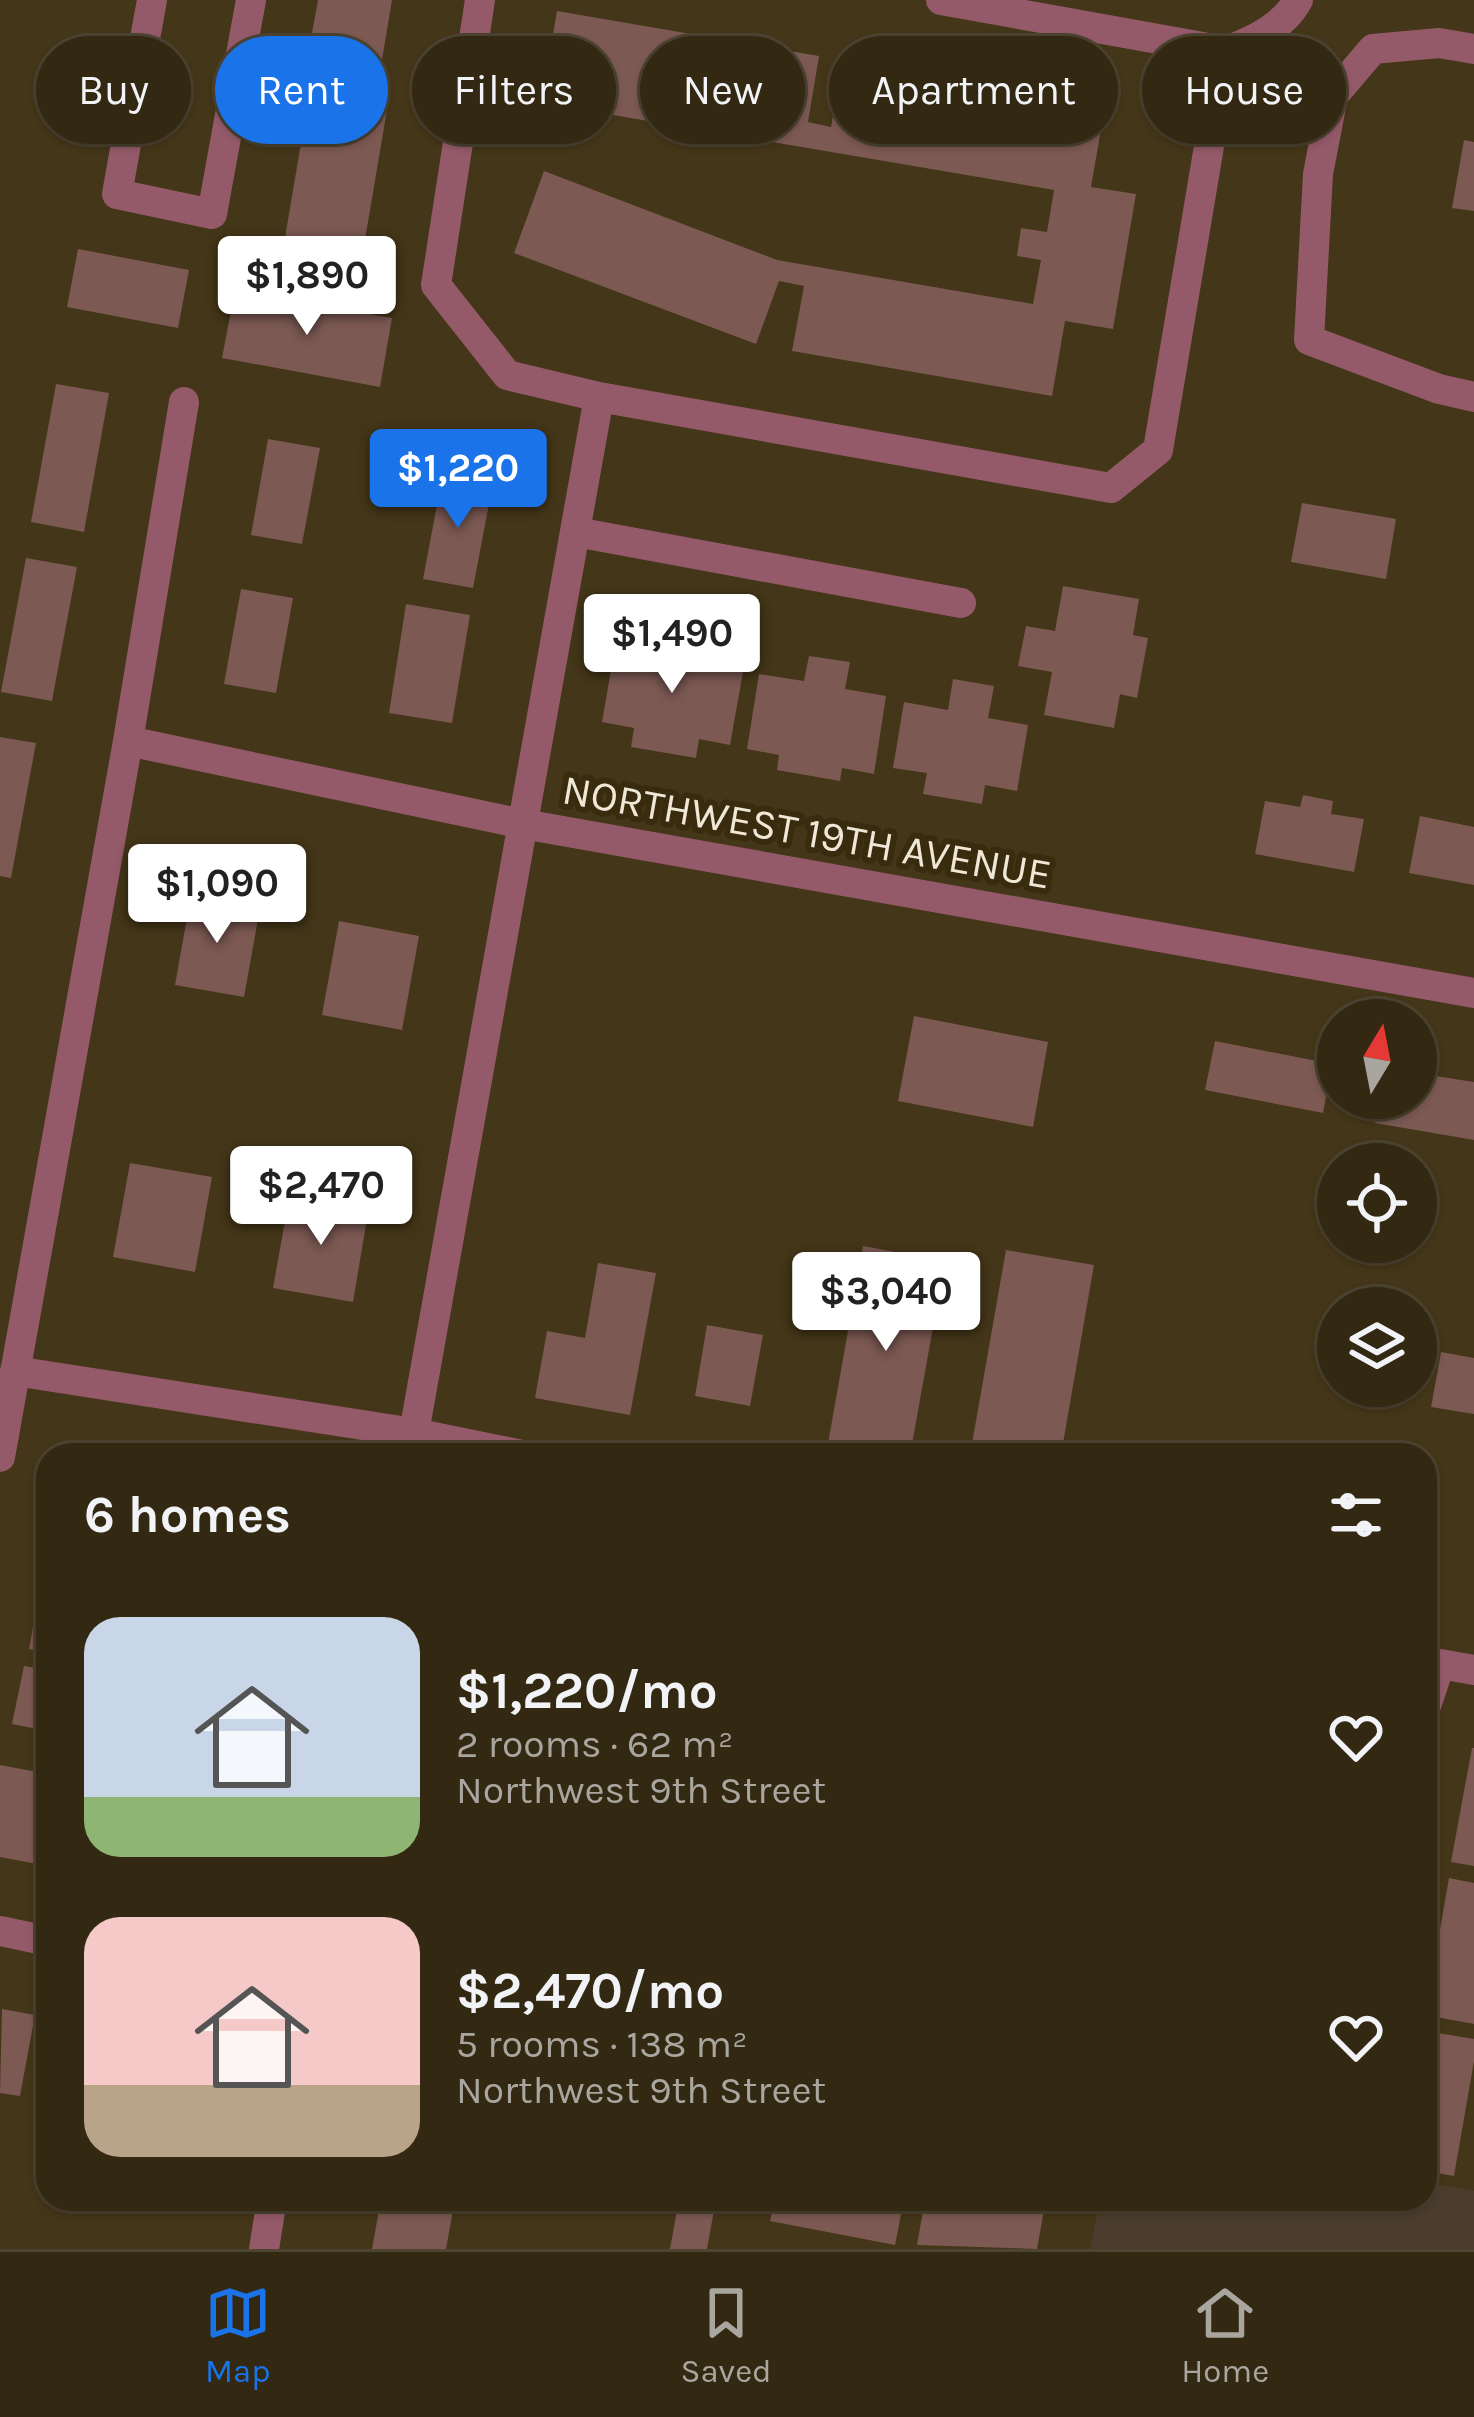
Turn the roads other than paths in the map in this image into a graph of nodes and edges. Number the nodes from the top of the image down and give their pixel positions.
1 (152, 0) edge
2 (251, 0) edge
3 (480, 0) edge
4 (941, 0) edge
5 (1298, 0) edge
6 (1142, 36) edge
7 (1258, 36) edge
8 (1474, 49) edge
9 (1209, 144) edge
10 (598, 397) junction
11 (1474, 397) edge
12 (184, 402) dead end
13 (576, 532) junction
14 (962, 603) dead end
15 (128, 741) junction
16 (524, 824) junction
17 (1474, 993) edge
18 (15, 1371) junction
19 (407, 1443) edge
20 (412, 1443) edge
21 (0, 1457) edge
22 (1474, 1670) edge
23 (1437, 1673) edge
24 (0, 1931) edge
25 (36, 1938) edge
26 (270, 2211) edge
27 (264, 2249) edge

1 - 2 street
3 - 10 street
4 - 6 street
5 - 7 street
8 - 11 street
9 - 10 street
10 - 13 street
12 - 15 street
13 - 14 street
13 - 16 street
15 - 16 street, NORTHWEST 19TH AVENUE
15 - 18 street
16 - 17 street, NORTHWEST 19TH AVENUE
16 - 20 street
18 - 19 street
18 - 21 street
22 - 23 street
24 - 25 street
26 - 27 street

